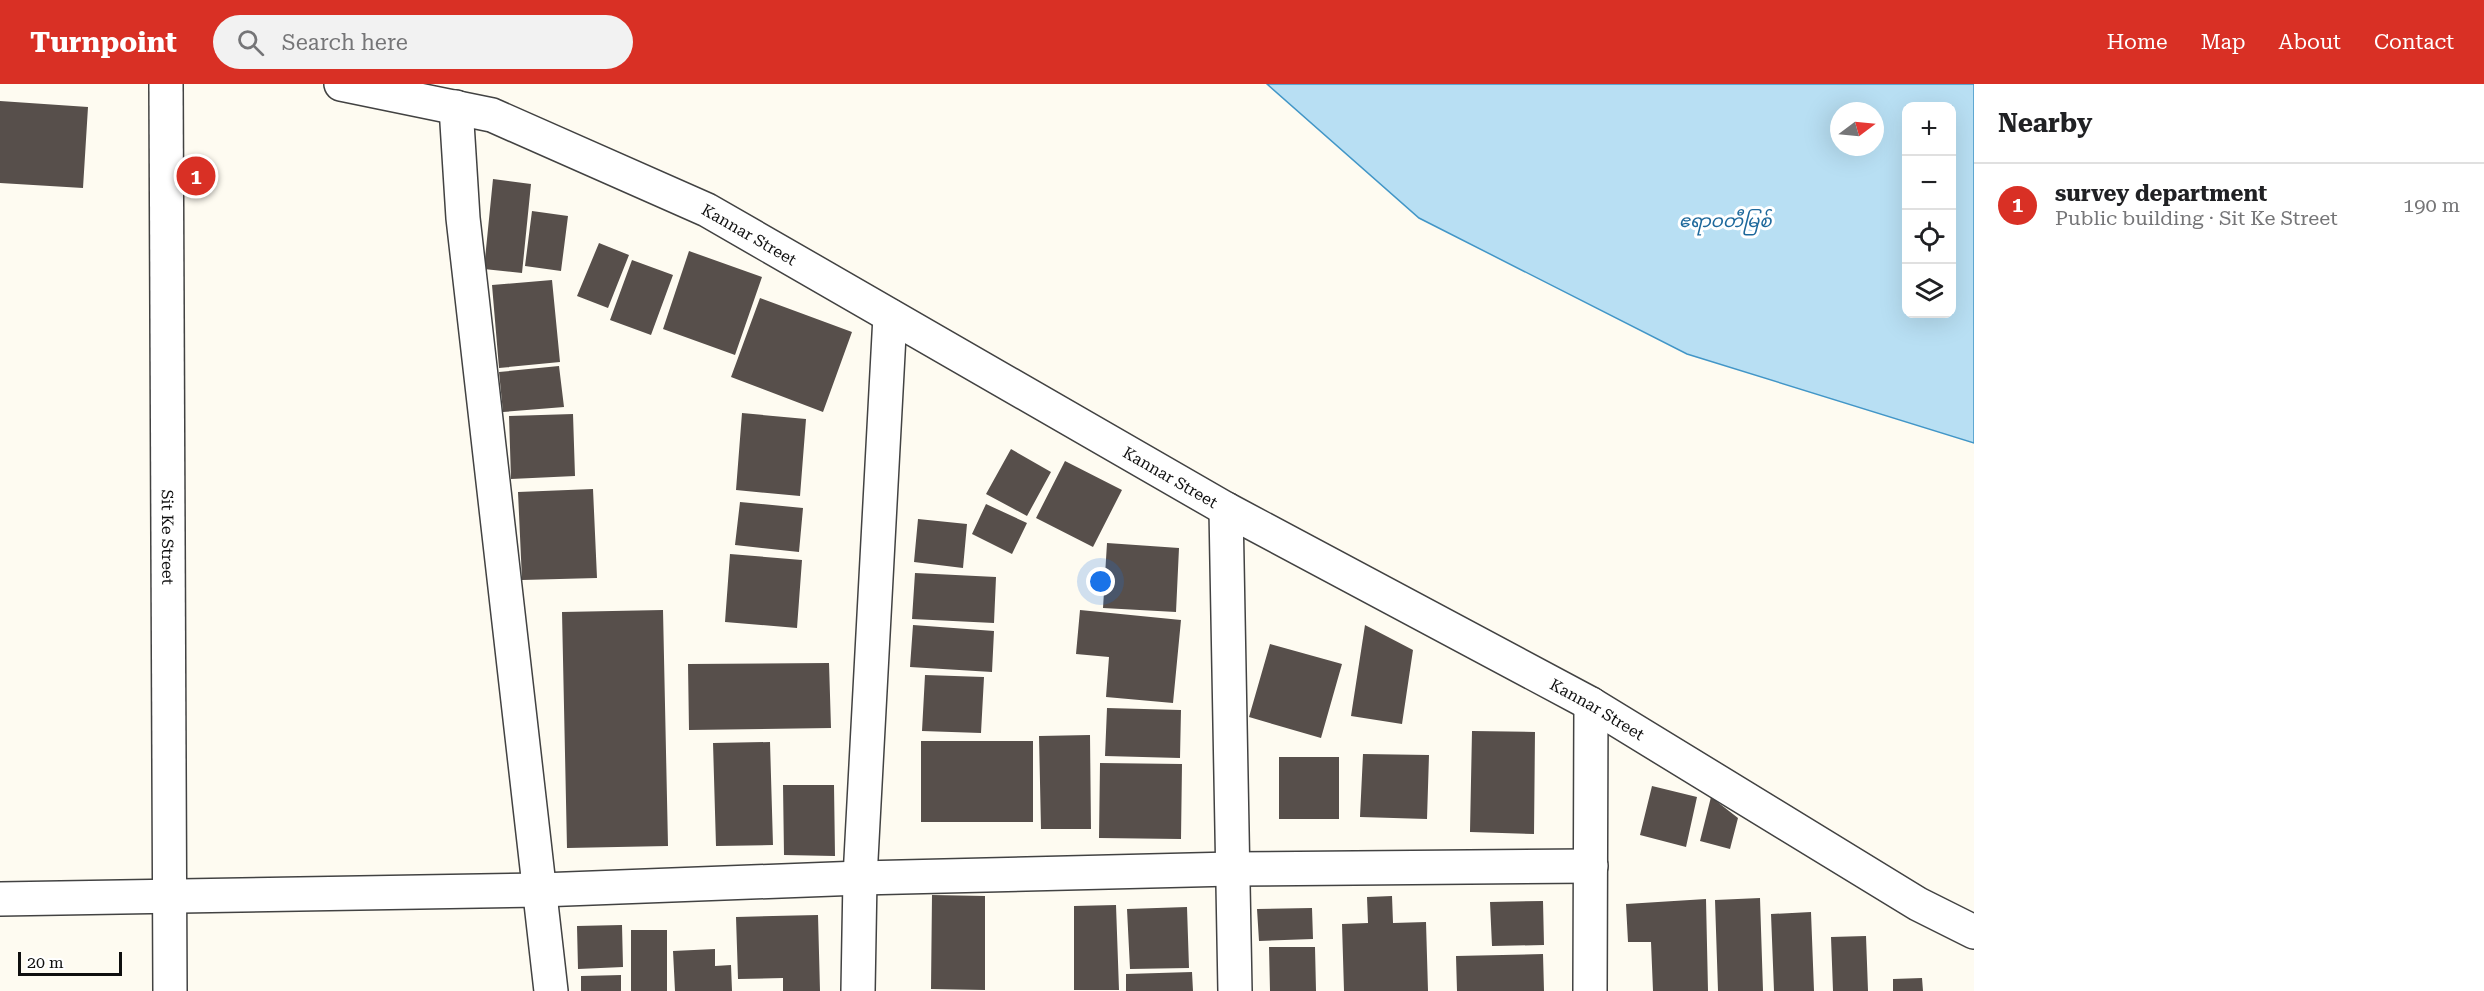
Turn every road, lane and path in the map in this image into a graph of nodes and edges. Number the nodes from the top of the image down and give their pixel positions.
1 (166, 84) edge
2 (341, 84) edge
3 (456, 107) junction
4 (891, 316) junction
5 (1226, 509) junction
6 (1591, 704) junction
7 (1591, 866) junction
8 (1232, 869) junction
9 (860, 878) junction
10 (540, 891) junction
11 (169, 896) junction
12 (0, 899) edge
13 (1974, 932) edge
14 (170, 991) edge
15 (551, 991) edge
16 (858, 991) edge
17 (1234, 991) edge
18 (1590, 991) edge

1 - 11 street, Sit Ke Street
2 - 3 street, Kannar Street
3 - 4 street, Kannar Street
3 - 10 street
4 - 5 street, Kannar Street
4 - 9 street
5 - 6 street, Kannar Street
5 - 8 street
6 - 7 street
6 - 13 street, Kannar Street
7 - 8 street
7 - 18 street
8 - 9 street
8 - 17 street
9 - 10 street
9 - 16 street
10 - 11 street
10 - 15 street
11 - 12 street
11 - 14 street, Sit Ke Street

